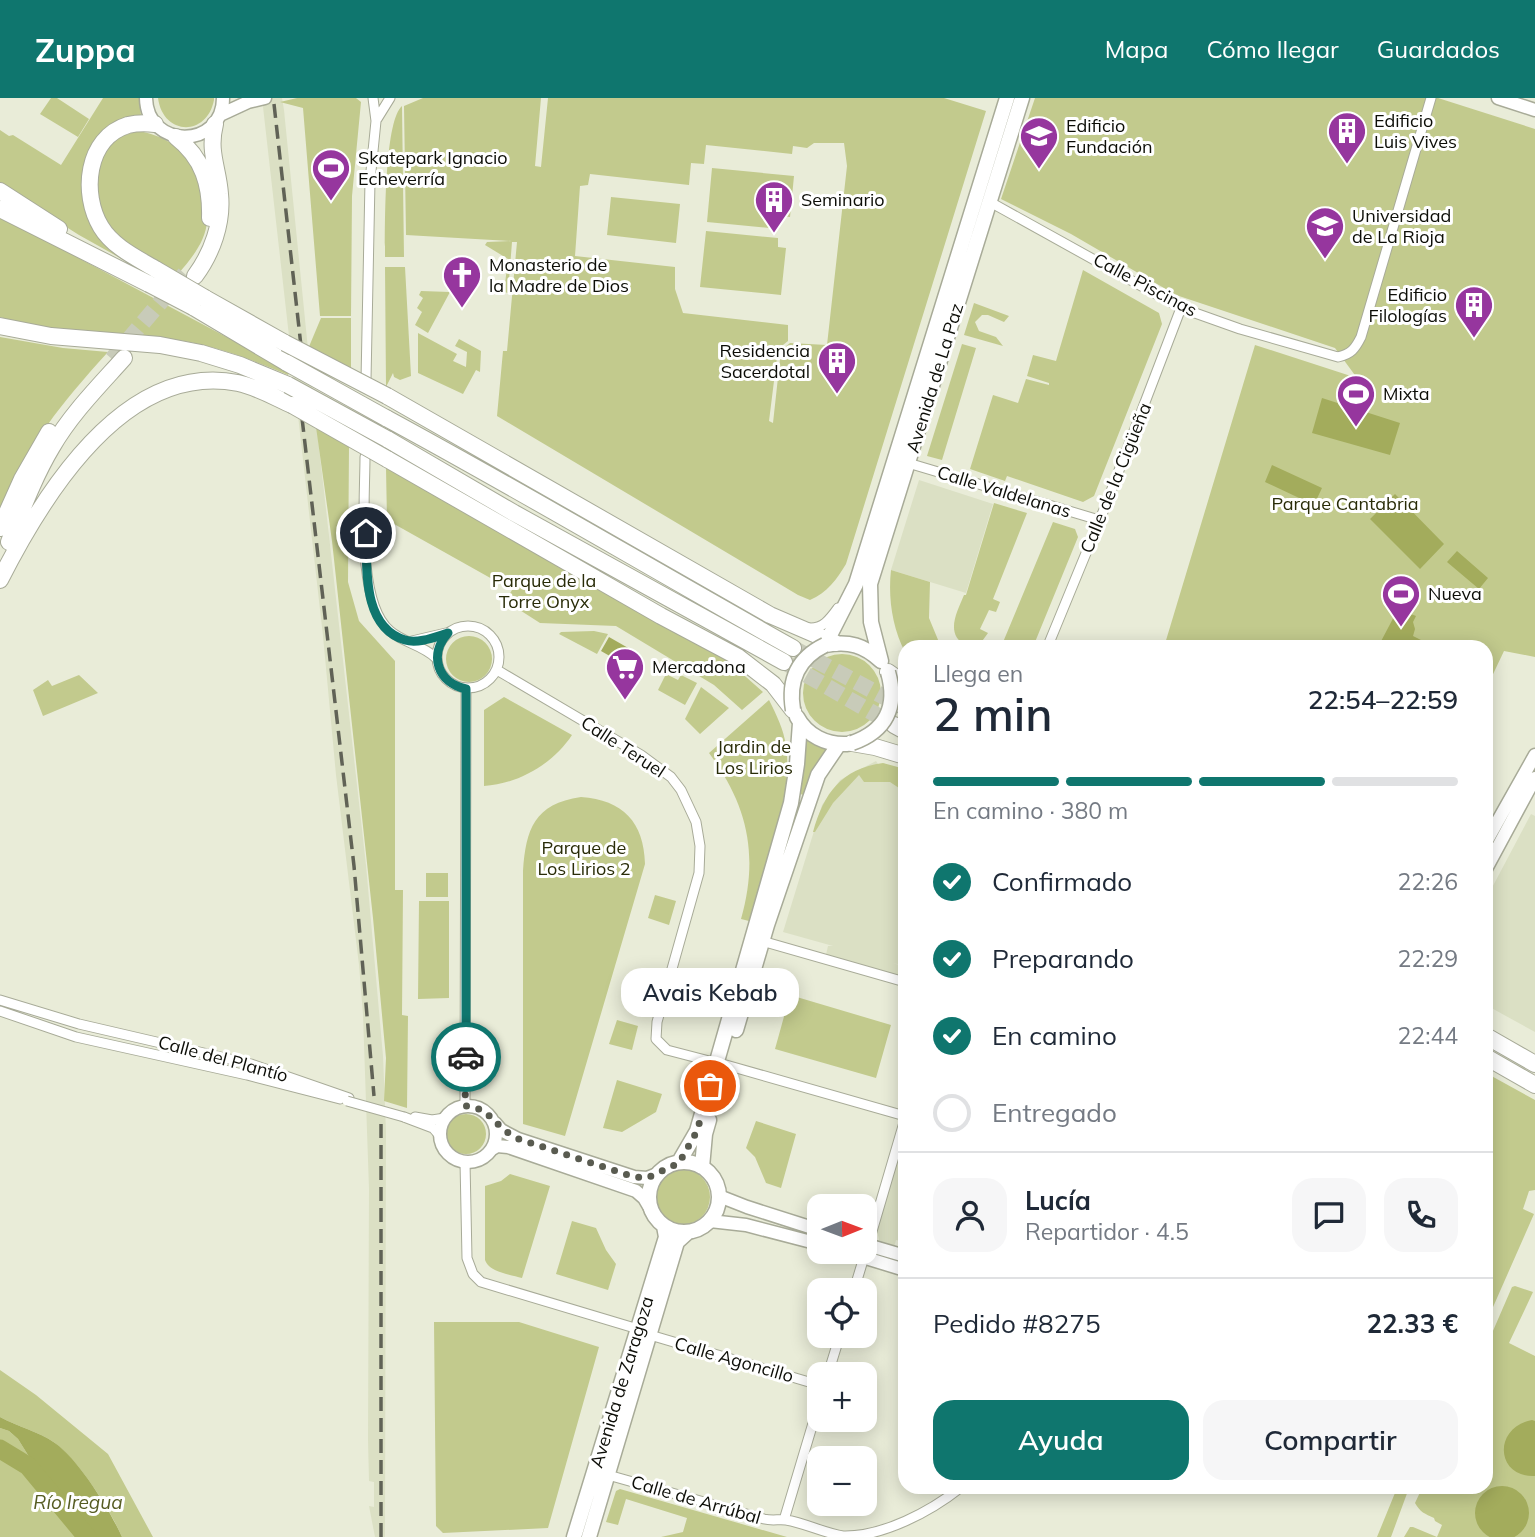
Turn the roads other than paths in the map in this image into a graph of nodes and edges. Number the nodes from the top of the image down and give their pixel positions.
1 (146, 98) edge
2 (223, 98) edge
3 (235, 98) edge
4 (264, 98) edge
5 (373, 98) edge
6 (390, 98) edge
7 (1007, 98) edge
8 (1022, 98) edge
9 (1431, 98) edge
10 (1498, 98) edge
11 (248, 102) junction
12 (1535, 110) edge
13 (218, 120) junction
14 (376, 121) junction
15 (155, 124) junction
16 (176, 137) junction
17 (0, 191) edge
18 (990, 202) junction
19 (0, 209) edge
20 (125, 272) junction
21 (153, 277) junction
22 (199, 303) junction
23 (1181, 307) junction
24 (3, 326) edge
25 (366, 380) dead end
26 (365, 457) dead end
27 (908, 463) junction
28 (503, 482) junction
29 (514, 513) junction
30 (1099, 520) junction
31 (0, 528) edge
32 (626, 533) junction
33 (0, 564) edge
34 (0, 580) edge
35 (856, 584) junction
36 (661, 617) junction
37 (779, 619) junction
38 (448, 633) junction
39 (404, 640) junction
40 (1050, 640) edge
41 (829, 643) junction
42 (793, 648) tunnel mouth
43 (436, 658) junction
44 (784, 662) tunnel mouth
45 (884, 666) junction
46 (497, 670) junction
47 (898, 678) edge
48 (466, 689) junction
49 (797, 716) junction
50 (845, 744) junction
51 (898, 754) edge
52 (1535, 755) edge
53 (1535, 778) edge
54 (1493, 830) edge
55 (1493, 856) edge
56 (762, 942) junction
57 (898, 980) edge
58 (0, 1000) edge
59 (0, 1011) edge
60 (1493, 1041) edge
61 (1493, 1061) edge
62 (721, 1064) junction
63 (1535, 1064) edge
64 (1535, 1084) edge
65 (348, 1099) junction
66 (465, 1106) junction
67 (405, 1116) junction
68 (898, 1116) edge
69 (445, 1118) junction
70 (494, 1123) junction
71 (440, 1136) junction
72 (898, 1142) edge
73 (492, 1149) junction
74 (465, 1162) junction
75 (679, 1163) junction
76 (702, 1167) junction
77 (657, 1174) junction
78 (719, 1196) junction
79 (877, 1212) edge
80 (654, 1215) junction
81 (710, 1221) junction
82 (664, 1226) junction
83 (807, 1226) edge
84 (688, 1232) junction
85 (807, 1241) edge
86 (877, 1252) edge
87 (896, 1258) edge
88 (644, 1332) junction
89 (807, 1381) edge
90 (810, 1432) edge
91 (608, 1475) junction
92 (952, 1494) edge
93 (784, 1520) junction
94 (574, 1537) edge
95 (589, 1537) edge

1 - 15 main road
2 - 13 main road
3 - 11 main road
4 - 11 main road
5 - 14 street
6 - 14 street
7 - 35 main road, Avenida de La Paz
8 - 18 main road, Avenida de La Paz
9 - 23 street, Calle Piscinas
10 - 12 main road
11 - 13 main road
13 - 16 main road
13 - 16 highway
14 - 25 street
15 - 16 main road
15 - 21 highway
17 - 20 highway
18 - 23 street, Calle Piscinas
18 - 27 main road, Avenida de La Paz
19 - 20 highway
20 - 21 highway
21 - 22 highway, bridge
22 - 28 highway, bridge
22 - 32 highway, bridge
23 - 30 street, Calle de la Cigüeña
24 - 29 highway, bridge
26 - 39 street
27 - 30 street, Calle Valdelanas
27 - 45 main road, Avenida de La Paz
28 - 32 highway
28 - 42 highway
29 - 36 highway
29 - 44 highway
30 - 40 street, Calle de la Cigüeña
31 - 33 highway
32 - 37 highway
34 - 36 highway, bridge
35 - 37 street, Avenida de La Paz
35 - 41 main road, Avenida de La Paz
36 - 49 highway
37 - 41 highway
38 - 39 street
38 - 43 street
38 - 46 street
39 - 43 street
41 - 45 main road
41 - 49 main road, bridge
43 - 48 street
45 - 47 highway
45 - 50 main road, bridge
46 - 48 street
46 - 62 street, Calle Teruel
48 - 66 street
49 - 50 main road
49 - 62 main road
50 - 51 highway
50 - 56 main road
52 - 54 main road
53 - 55 main road
56 - 57 street
56 - 62 main road
58 - 65 street, Calle del Plantío
59 - 65 street, Calle del Plantío
60 - 63 highway
61 - 64 highway
62 - 68 street
62 - 75 main road
62 - 76 main road
65 - 67 street, Calle del Plantío, bridge
66 - 69 main road
66 - 70 main road
67 - 69 street, Calle del Plantío
67 - 71 street, Calle del Plantío
69 - 71 main road
70 - 73 main road
70 - 77 main road
71 - 74 main road
72 - 79 street
73 - 74 main road
73 - 80 main road
74 - 88 street, Calle Agoncillo
75 - 76 main road
75 - 77 main road
76 - 78 main road
77 - 80 main road
78 - 81 main road
78 - 83 main road
80 - 82 main road
81 - 84 main road
81 - 85 main road
82 - 84 main road
82 - 88 main road, Avenida de Zaragoza
84 - 88 main road, Avenida de Zaragoza
86 - 87 main road
88 - 89 street, Calle Agoncillo
88 - 91 main road, Avenida de Zaragoza
88 - 94 main road, Avenida de Zaragoza
90 - 93 street
91 - 93 street, Calle de Arrúbal
91 - 95 main road, Avenida de Zaragoza
92 - 93 street, Calle de Arrúbal

